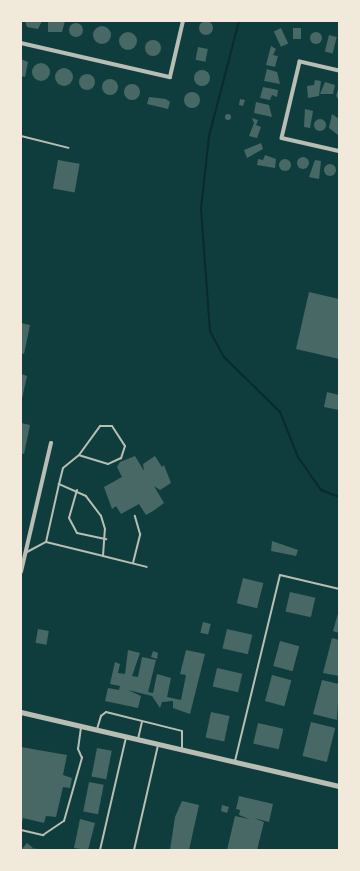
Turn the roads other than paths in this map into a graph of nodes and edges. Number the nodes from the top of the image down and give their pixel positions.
1 (183, 21) edge
2 (21, 43) edge
3 (339, 71) edge
4 (21, 136) edge
5 (69, 148) dead end
6 (339, 151) edge
7 (51, 443) dead end
8 (79, 455) junction
9 (59, 484) junction
10 (77, 490) junction
11 (135, 516) dead end
12 (106, 539) junction
13 (46, 542) junction
14 (26, 553) junction
15 (103, 556) junction
16 (133, 563) junction
17 (147, 567) dead end
18 (21, 572) edge
19 (339, 589) edge
20 (21, 712) edge
21 (142, 721) junction
22 (81, 727) junction
23 (97, 730) junction
24 (126, 737) junction
25 (138, 740) junction
26 (158, 745) junction
27 (182, 750) junction
28 (235, 762) junction
29 (339, 786) edge
30 (21, 830) edge
31 (100, 850) edge
32 (134, 850) edge

1 - 2 street
3 - 6 street
4 - 5 lane
7 - 14 street
8 - 8 lane
8 - 9 lane
9 - 10 lane
9 - 13 lane
10 - 12 lane
10 - 12 lane
11 - 16 lane
12 - 15 lane
13 - 14 lane
13 - 15 lane
14 - 18 street
15 - 16 lane
16 - 17 lane
19 - 28 lane
20 - 22 street
21 - 23 lane
21 - 25 lane
21 - 27 lane
22 - 23 street
22 - 30 lane
23 - 24 street
24 - 25 street
24 - 31 lane
25 - 26 street
26 - 27 street
26 - 32 lane
27 - 28 street
28 - 29 street

